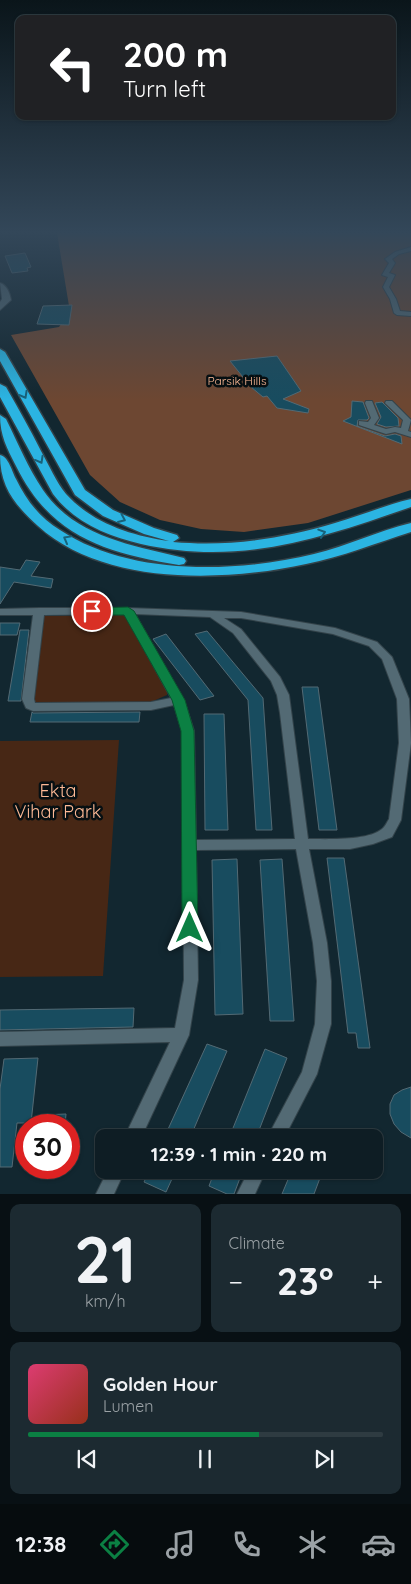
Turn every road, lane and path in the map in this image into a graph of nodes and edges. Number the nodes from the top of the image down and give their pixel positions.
1 (2, 289) edge
2 (386, 289) edge
3 (0, 307) edge
4 (411, 314) edge
5 (0, 352) edge
6 (0, 387) edge
7 (369, 403) dead end
8 (389, 404) dead end
9 (0, 419) edge
10 (407, 433) edge
11 (0, 459) edge
12 (411, 503) edge
13 (411, 526) edge
14 (275, 544) junction
15 (154, 550) junction
16 (285, 564) junction
17 (0, 611) edge
18 (128, 611) junction
19 (39, 612) junction
20 (212, 614) junction
21 (178, 700) junction
22 (302, 844) junction
23 (190, 846) junction
24 (181, 1035) junction
25 (0, 1039) edge
26 (136, 1129) edge
27 (280, 1129) edge
28 (112, 1179) edge
29 (254, 1179) edge
30 (105, 1194) edge
31 (246, 1194) edge

1 - 3 street
2 - 4 street
5 -> 14 highway
6 -> 15 highway
7 - 10 street
8 - 10 street
9 - 15 highway
16 -> 11 highway
14 -> 12 highway
13 - 16 highway
14 - 15 highway
15 - 16 highway
17 - 19 street
18 - 19 street
18 - 20 street
18 - 21 street
19 - 21 street
20 - 22 street
20 - 22 street
21 - 23 street
22 - 23 street
22 - 27 street
23 - 24 street
24 - 25 street
24 - 26 street
28 - 30 street
29 - 31 street

